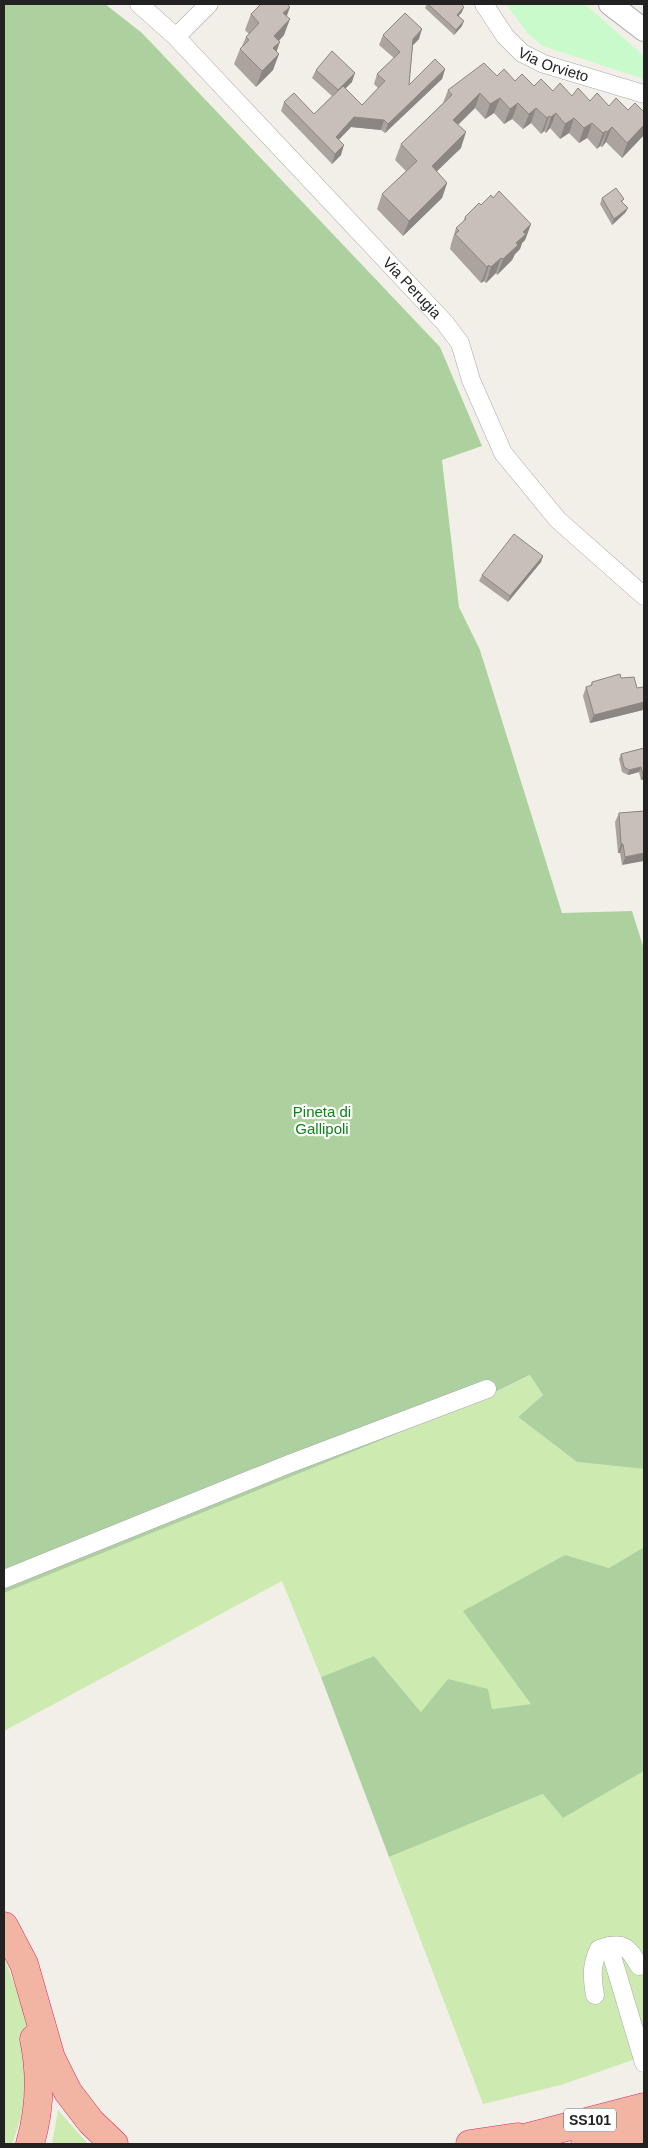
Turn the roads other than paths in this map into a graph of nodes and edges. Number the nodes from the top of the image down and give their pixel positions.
1 (139, 4) edge
2 (209, 4) edge
3 (484, 4) edge
4 (610, 4) edge
5 (644, 30) edge
6 (176, 37) junction
7 (644, 94) edge
8 (644, 596) edge
9 (487, 1390) dead end
10 (4, 1578) edge
11 (8, 1935) edge
12 (609, 1946) junction
13 (640, 1966) dead end
14 (595, 1995) dead end
15 (644, 2062) edge
16 (644, 2107) edge
17 (644, 2128) edge
18 (537, 2134) junction
19 (30, 2144) edge
20 (114, 2144) edge
21 (470, 2144) edge
22 (501, 2144) edge
23 (585, 2144) edge

1 - 6 street, Via Perugia
2 - 6 street
3 - 7 street, Via Orvieto
4 - 5 street
6 - 8 street, Via Perugia
9 - 10 street
11 - 19 highway
11 - 20 highway
12 - 13 street
12 - 14 street
12 - 15 street
16 - 18 highway, SS101
17 - 23 highway, SS101
18 - 21 highway
18 - 22 highway, SS101

